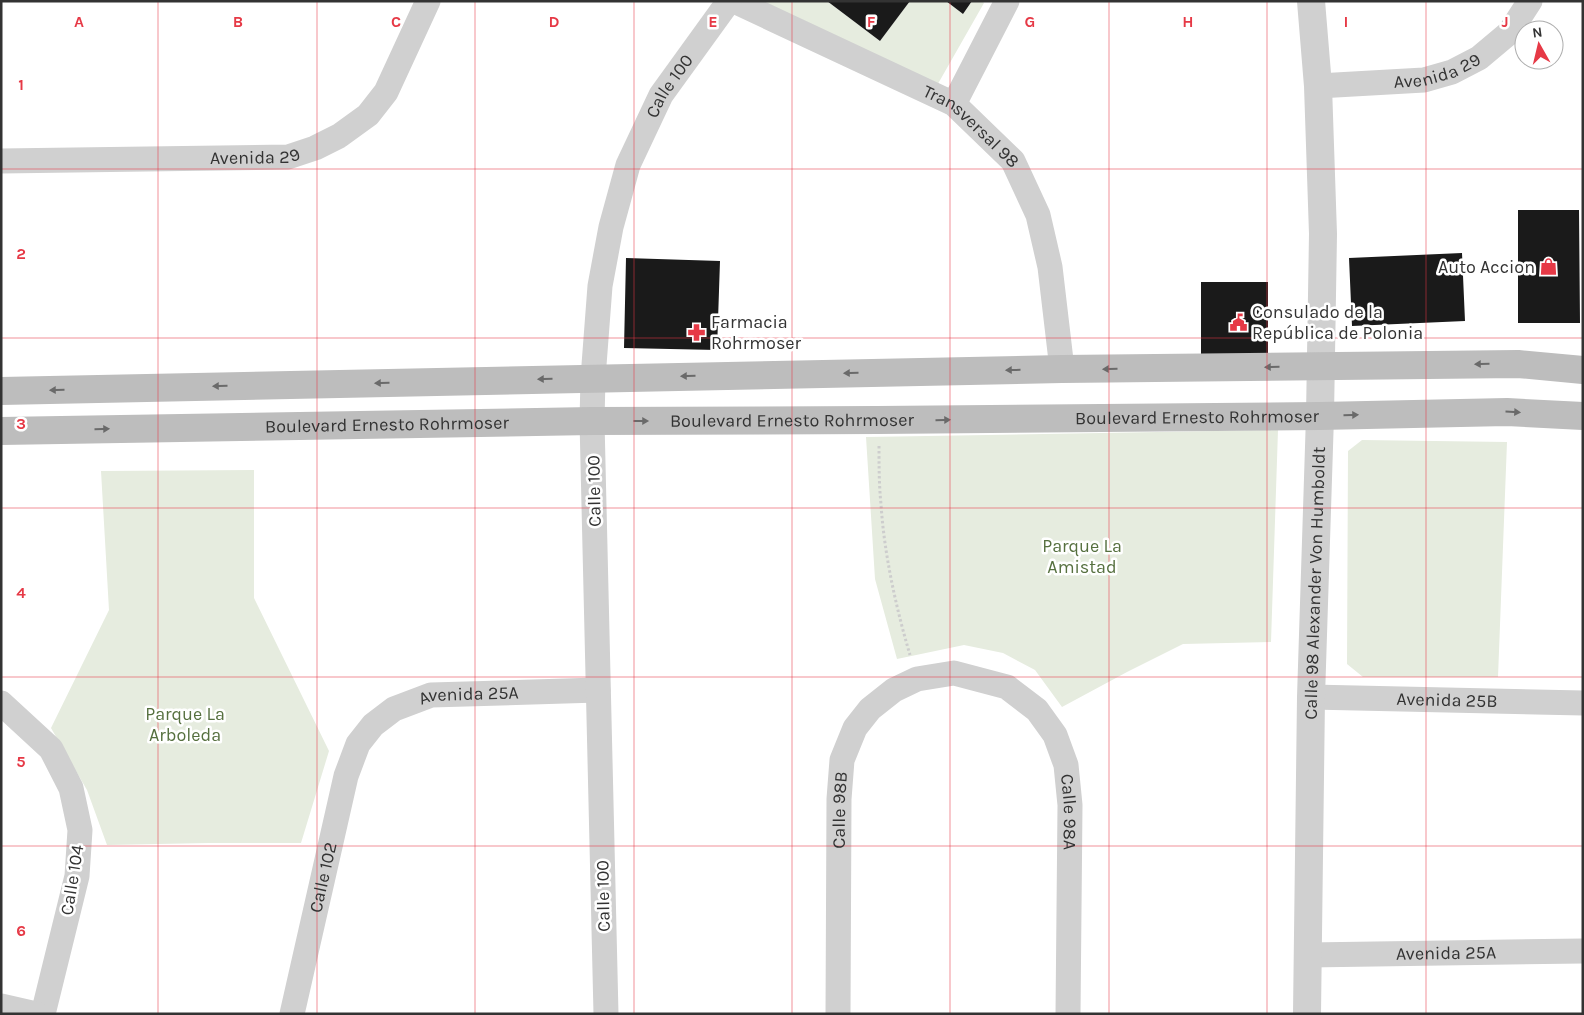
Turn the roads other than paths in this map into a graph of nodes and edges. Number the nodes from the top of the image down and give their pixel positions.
1 (428, 1) edge
2 (729, 1) edge
3 (734, 1) edge
4 (1007, 1) edge
5 (1311, 1) edge
6 (1530, 1) edge
7 (1318, 86) junction
8 (954, 104) junction
9 (1, 161) edge
10 (1321, 366) junction
11 (1062, 369) junction
12 (1583, 370) edge
13 (593, 378) junction
14 (1, 391) edge
15 (1320, 416) junction
16 (1583, 416) edge
17 (592, 421) junction
18 (1, 431) edge
19 (954, 673) joint
20 (598, 690) junction
21 (1311, 697) junction
22 (1, 702) edge
23 (1583, 703) edge
24 (358, 744) joint
25 (1583, 951) edge
26 (1308, 955) junction
27 (1, 1006) edge
28 (36, 1014) edge
29 (43, 1014) edge
30 (292, 1014) edge
31 (606, 1014) edge
32 (838, 1014) edge
33 (1068, 1014) edge
34 (1307, 1014) edge

1 - 9 street, Avenida 29
2 - 13 street, Calle 100
3 - 8 street, Transversal 98
4 - 8 street
5 - 7 street, Calle 98 Alexander Von Humboldt
6 - 7 street, Avenida 29
7 - 10 street, Calle 98 Alexander Von Humboldt
8 - 11 street, Transversal 98
10 -> 11 main road
12 -> 10 main road
10 - 15 street, Calle 98 Alexander Von Humboldt
11 -> 13 main road
13 -> 14 main road
13 - 17 street, Calle 100
15 -> 16 main road, Boulevard Ernesto Rohrmoser
17 -> 15 main road, Boulevard Ernesto Rohrmoser
15 - 21 street, Calle 98 Alexander Von Humboldt
18 -> 17 main road, Boulevard Ernesto Rohrmoser
17 - 20 street, Calle 100
19 - 32 street, Calle 98B
19 - 33 street, Calle 98A
20 - 24 street, Avenida 25A
20 - 31 street, Calle 100
21 - 23 street, Avenida 25B
21 - 26 street, Calle 98 Alexander Von Humboldt
22 - 29 street, Calle 104
24 - 30 street, Calle 102
25 - 26 street, Avenida 25A
26 - 34 street, Calle 98 Alexander Von Humboldt
27 - 28 street

